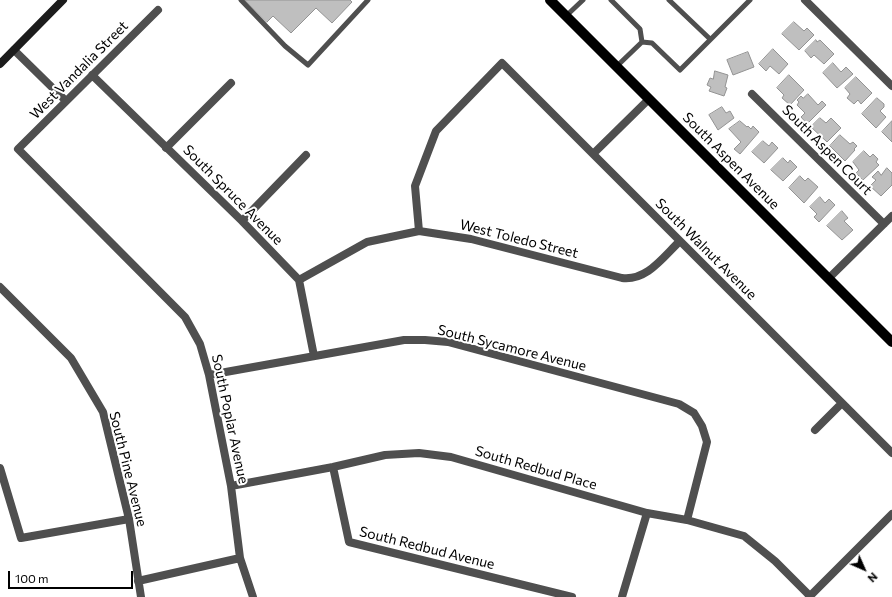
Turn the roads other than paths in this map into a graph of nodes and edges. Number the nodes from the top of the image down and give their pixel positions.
1 (63, 0) edge
2 (241, 0) edge
3 (368, 0) edge
4 (550, 0) edge
5 (583, 0) edge
6 (611, 0) edge
7 (669, 0) edge
8 (750, 0) edge
9 (805, 0) edge
10 (158, 10) dead end
11 (566, 16) junction
12 (710, 39) junction
13 (642, 42) junction
14 (14, 50) junction
15 (0, 64) edge
16 (617, 66) junction
17 (92, 75) junction
18 (231, 83) dead end
19 (892, 86) edge
20 (752, 94) dead end
21 (650, 99) junction
22 (66, 101) junction
23 (166, 148) junction
24 (18, 149) joint
25 (593, 154) junction
26 (306, 155) dead end
27 (892, 216) edge
28 (242, 221) junction
29 (884, 224) junction
30 (419, 231) junction
31 (680, 241) junction
32 (828, 278) junction
33 (299, 280) junction
34 (0, 287) edge
35 (892, 342) edge
36 (314, 356) junction
37 (209, 374) junction
38 (842, 403) junction
39 (815, 430) dead end
40 (892, 453) edge
41 (333, 467) junction
42 (0, 468) edge
43 (231, 486) junction
44 (647, 513) junction
45 (892, 514) edge
46 (129, 519) junction
47 (687, 520) junction
48 (240, 558) junction
49 (138, 581) junction
50 (810, 596) edge
51 (141, 597) edge
52 (253, 597) edge
53 (572, 597) edge
54 (622, 597) edge

1 - 14 main road
2 - 3 lane
4 - 11 main road, South Aspen Avenue
5 - 11 lane
6 - 13 lane
7 - 12 lane
8 - 12 lane
9 - 19 street
10 - 17 street, West Vandalia Street
11 - 16 main road, South Aspen Avenue
12 - 13 lane
13 - 16 lane
14 - 15 main road
14 - 22 street
16 - 21 main road, South Aspen Avenue
17 - 22 street, West Vandalia Street
17 - 23 street, South Spruce Avenue
18 - 23 street
20 - 29 street, South Aspen Court
21 - 25 street
21 - 32 main road, South Aspen Avenue
22 - 24 street, West Vandalia Street
23 - 28 street, South Spruce Avenue
24 - 37 street, South Poplar Avenue
25 - 30 street, South Walnut Avenue
25 - 31 street, South Walnut Avenue
26 - 28 street
27 - 29 street
28 - 33 street, South Spruce Avenue
29 - 32 street
30 - 31 street, West Toledo Street
30 - 33 street, West Toledo Street
31 - 38 street, South Walnut Avenue
32 - 35 main road, South Aspen Avenue
33 - 36 street
34 - 46 street, South Pine Avenue
36 - 37 street, South Sycamore Avenue
36 - 47 street, South Sycamore Avenue
37 - 43 street, South Poplar Avenue
38 - 39 street
38 - 40 street, South Walnut Avenue
41 - 43 street, South Redbud Place
41 - 44 street, South Redbud Place
41 - 53 street, South Redbud Avenue
42 - 46 street
43 - 48 street, South Poplar Avenue
44 - 47 street, South Redbud Place
44 - 54 street
45 - 50 street
46 - 49 street, South Pine Avenue
47 - 50 street, South Redbud Place
48 - 49 street
48 - 52 street, South Poplar Avenue
49 - 51 street, South Pine Avenue

